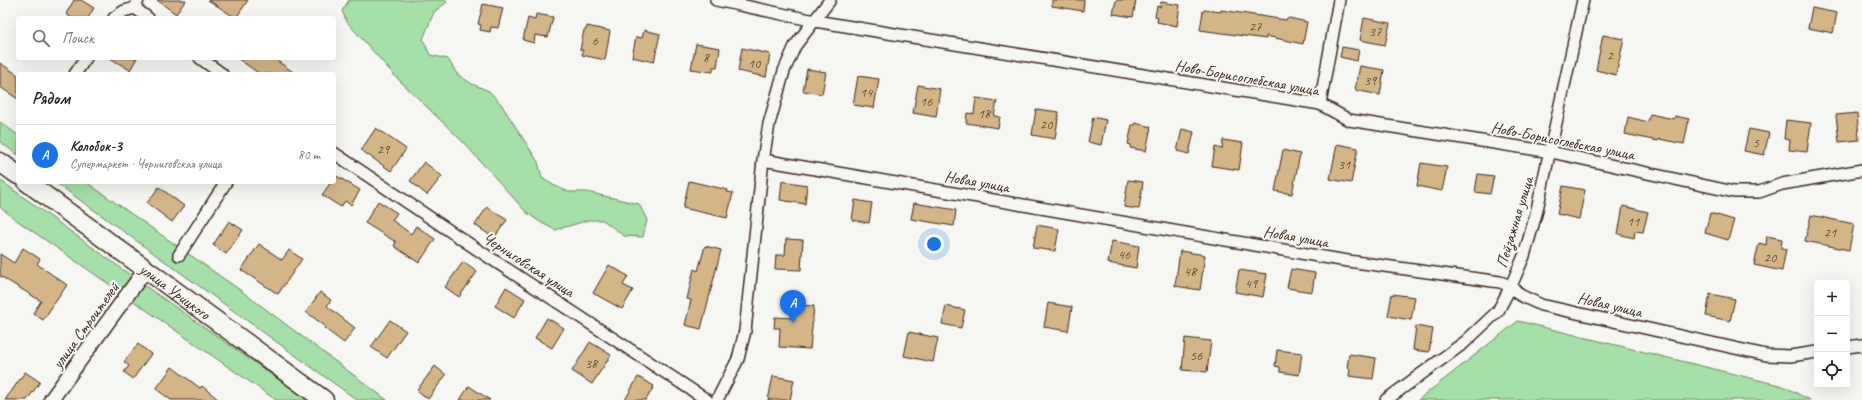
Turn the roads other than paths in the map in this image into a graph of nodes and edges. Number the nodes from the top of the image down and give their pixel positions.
1 (716, 0) edge
2 (830, 0) edge
3 (1339, 0) edge
4 (1583, 0) edge
5 (137, 4) edge
6 (117, 16) edge
7 (146, 16) edge
8 (815, 21) junction
9 (85, 60) edge
10 (203, 60) edge
11 (76, 72) edge
12 (219, 72) edge
13 (1320, 104) junction
14 (1551, 152) junction
15 (336, 153) edge
16 (763, 160) junction
17 (0, 162) edge
18 (1862, 170) edge
19 (16, 174) edge
20 (30, 184) edge
21 (225, 184) edge
22 (179, 255) dead end
23 (146, 269) junction
24 (1511, 286) junction
25 (1862, 345) edge
26 (1850, 347) edge
27 (1814, 352) edge
28 (51, 400) edge
29 (324, 400) edge
30 (707, 400) edge
31 (717, 400) edge
32 (1386, 400) edge

1 - 8 street, Ново-Борисоглебская улица
2 - 8 street
3 - 13 street
4 - 14 street, Пейзажная улица
5 - 6 street
5 - 7 street
8 - 13 street, Ново-Борисоглебская улица
8 - 16 street
9 - 11 street
10 - 12 street
13 - 14 street, Ново-Борисоглебская улица
14 - 18 street, Ново-Борисоглебская улица
14 - 24 street, Пейзажная улица
15 - 30 street, Черниговская улица
16 - 24 street, Новая улица
16 - 31 street
17 - 19 main road
20 - 23 main road, улица Урицкого
21 - 22 street
23 - 28 street, улица Строителей
23 - 29 main road, улица Урицкого
24 - 27 street, Новая улица
24 - 32 street, Пейзажная улица
25 - 26 street

